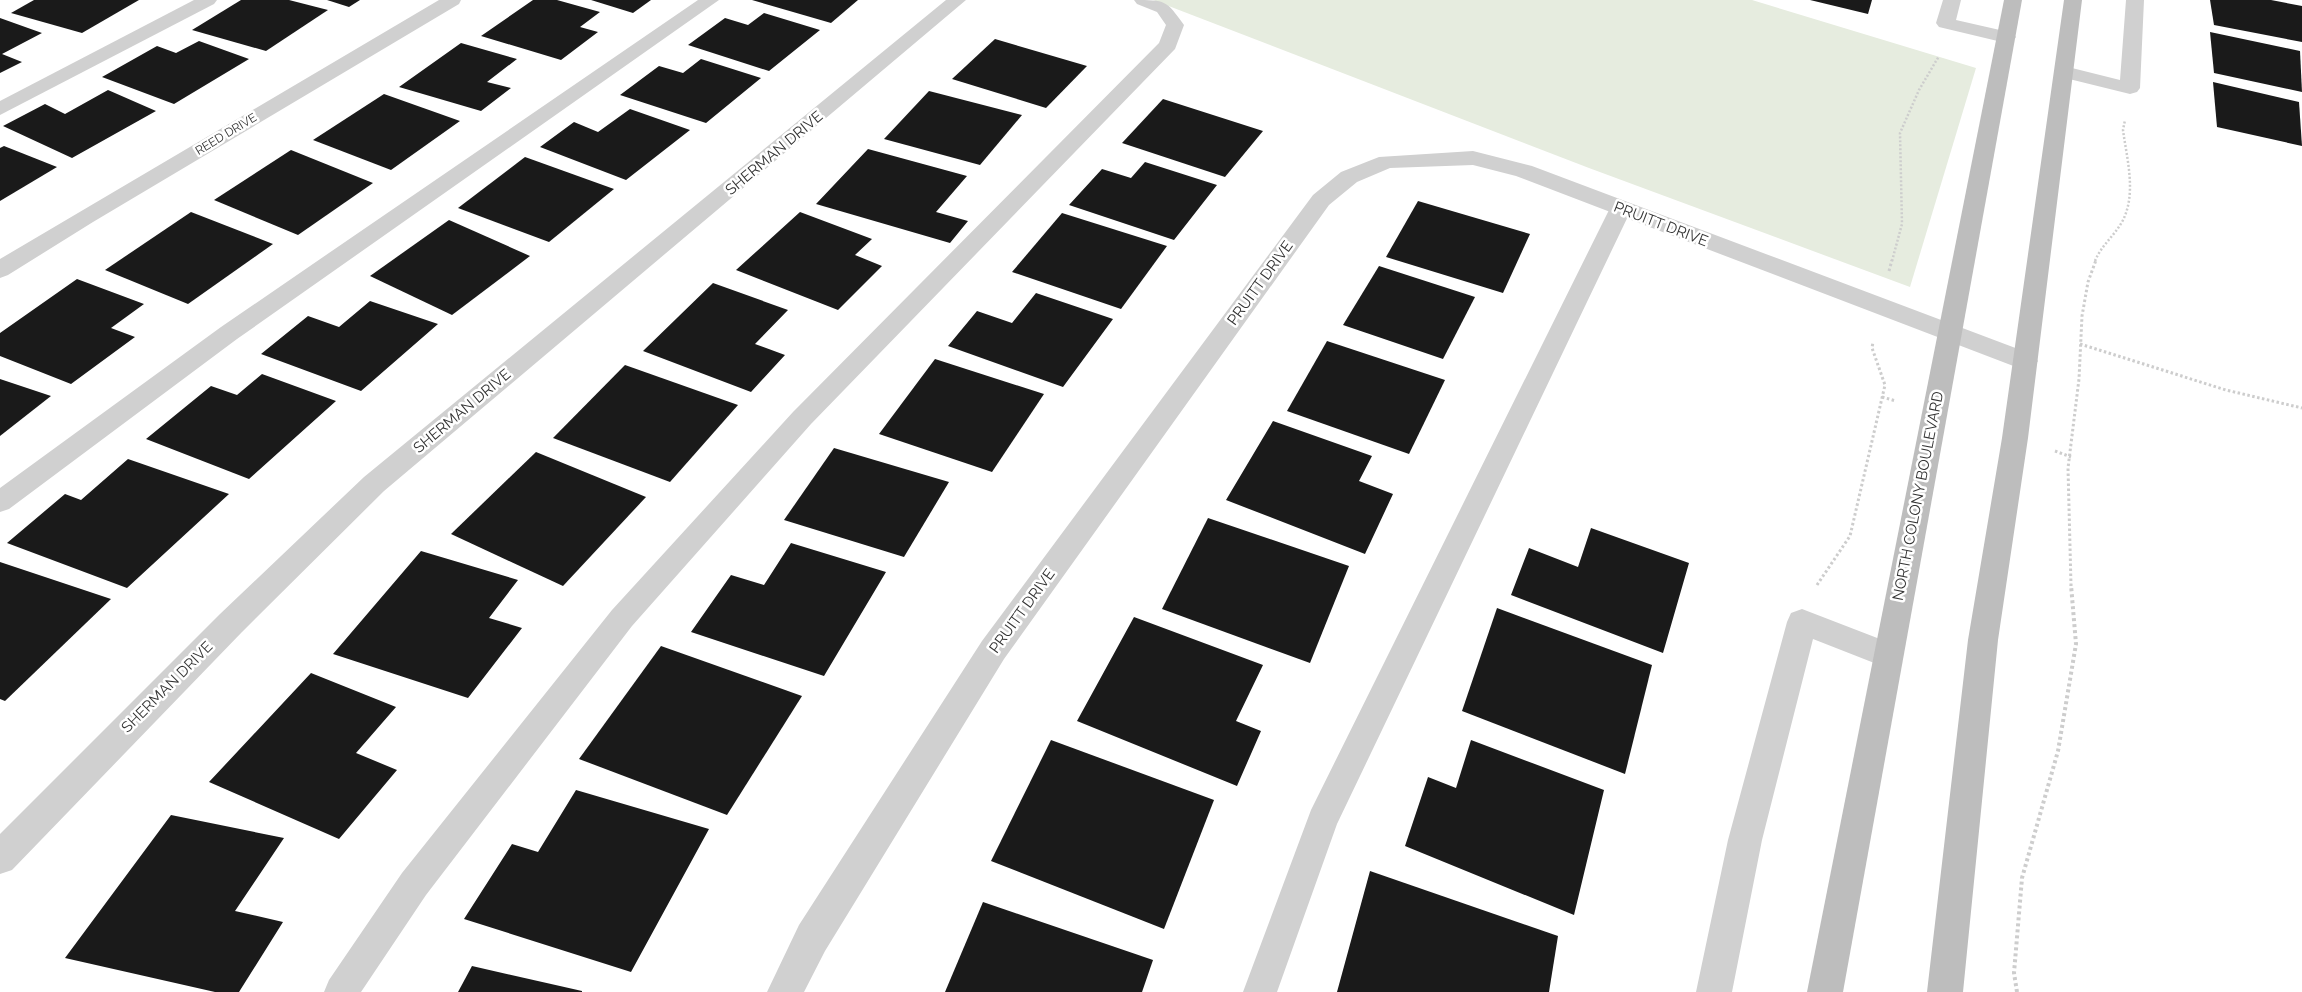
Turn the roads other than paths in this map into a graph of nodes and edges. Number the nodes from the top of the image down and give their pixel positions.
1 (208, 0) edge
2 (452, 0) edge
3 (710, 0) edge
4 (957, 0) edge
5 (1143, 0) edge
6 (1952, 0) edge
7 (2013, 0) edge
8 (2073, 0) edge
9 (2136, 0) edge
10 (2006, 37) junction
11 (2064, 72) junction
12 (0, 108) edge
13 (1621, 208) junction
14 (0, 270) edge
15 (1950, 331) junction
16 (2025, 361) junction
17 (0, 502) edge
18 (1887, 655) junction
19 (0, 858) edge
20 (341, 992) edge
21 (785, 992) edge
22 (1260, 992) edge
23 (1714, 992) edge
24 (1825, 992) edge
25 (1946, 992) edge

1 - 12 lane
2 - 14 street, REED DRIVE
3 - 17 lane
4 - 19 street, SHERMAN DRIVE
5 - 20 lane
6 - 10 street
7 - 10 main road, NORTH COLONY BOULEVARD
8 - 11 main road
9 - 11 street
10 - 15 main road, NORTH COLONY BOULEVARD
11 - 16 main road
13 - 15 street, PRUITT DRIVE
13 - 21 street, PRUITT DRIVE
13 - 22 lane
15 - 16 street, PRUITT DRIVE
15 - 18 main road, NORTH COLONY BOULEVARD
16 - 25 main road
18 - 23 street
18 - 24 main road, NORTH COLONY BOULEVARD

